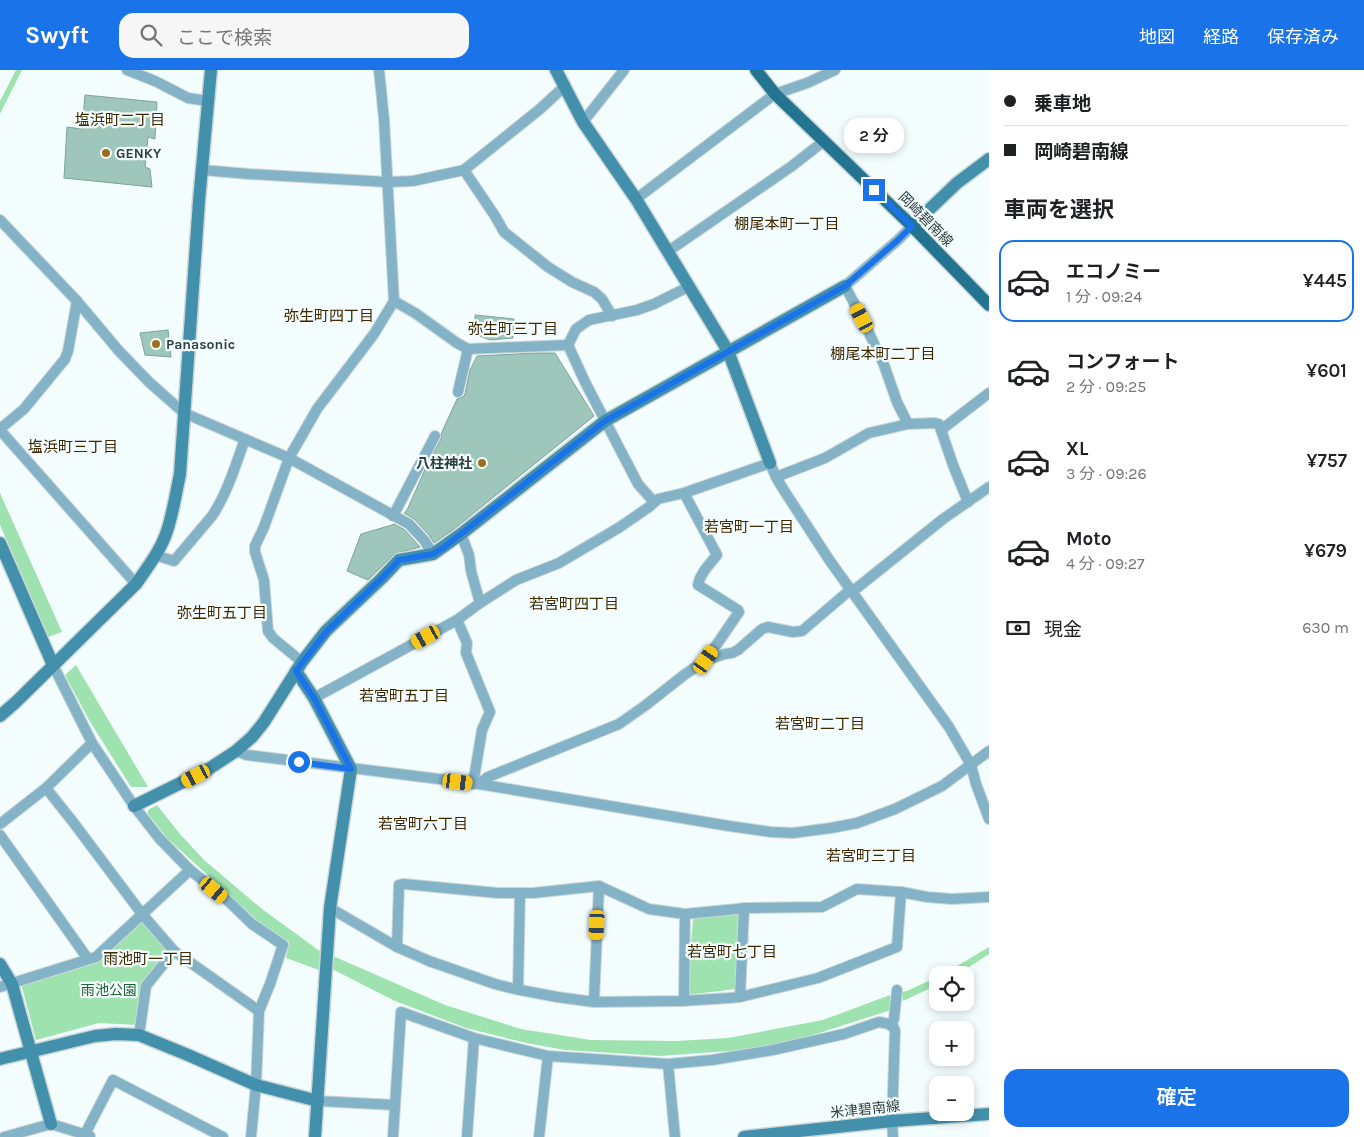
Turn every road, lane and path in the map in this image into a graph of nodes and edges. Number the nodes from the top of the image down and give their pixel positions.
1 (127, 70) edge
2 (211, 70) edge
3 (379, 70) edge
4 (556, 70) edge
5 (624, 70) edge
6 (756, 70) edge
7 (835, 70) edge
8 (565, 86) junction
9 (775, 94) junction
10 (208, 101) junction
11 (583, 122) junction
12 (824, 142) junction
13 (989, 159) edge
14 (202, 170) junction
15 (464, 170) junction
16 (387, 182) junction
17 (636, 199) junction
18 (0, 220) edge
19 (912, 226) junction
20 (667, 252) junction
21 (845, 286) junction
22 (688, 287) junction
23 (77, 301) junction
24 (394, 301) junction
25 (989, 305) edge
26 (612, 316) junction
27 (568, 345) junction
28 (468, 349) junction
29 (728, 351) junction
30 (458, 392) dead end
31 (989, 393) edge
32 (184, 413) junction
33 (605, 421) junction
34 (908, 424) junction
35 (0, 429) edge
36 (941, 430) junction
37 (436, 436) dead end
38 (245, 439) junction
39 (289, 458) junction
40 (770, 463) junction
41 (776, 477) junction
42 (989, 487) edge
43 (684, 492) junction
44 (654, 502) junction
45 (968, 502) junction
46 (393, 516) junction
47 (462, 534) junction
48 (0, 543) edge
49 (433, 554) junction
50 (155, 555) junction
51 (136, 584) junction
52 (851, 591) junction
53 (480, 602) junction
54 (457, 620) junction
55 (706, 660) junction
56 (53, 664) junction
57 (299, 667) junction
58 (314, 698) junction
59 (0, 716) edge
60 (92, 744) junction
61 (236, 751) junction
62 (989, 752) edge
63 (971, 765) junction
64 (351, 769) junction
65 (476, 784) junction
66 (46, 788) junction
67 (134, 806) junction
68 (989, 819) edge
69 (0, 824) edge
70 (0, 834) edge
71 (190, 870) junction
72 (599, 886) junction
73 (901, 892) junction
74 (520, 893) junction
75 (989, 897) edge
76 (330, 908) junction
77 (744, 908) junction
78 (142, 914) junction
79 (685, 914) junction
80 (397, 947) junction
81 (174, 951) junction
82 (88, 959) junction
83 (0, 964) edge
84 (6, 985) edge
85 (518, 989) junction
86 (897, 990) dead end
87 (740, 997) junction
88 (684, 1000) junction
89 (594, 1002) junction
90 (259, 1011) junction
91 (891, 1025) junction
92 (139, 1035) junction
93 (474, 1038) junction
94 (30, 1051) junction
95 (548, 1056) junction
96 (0, 1058) edge
97 (668, 1064) junction
98 (256, 1085) junction
99 (318, 1101) junction
100 (395, 1105) junction
101 (989, 1114) edge
102 (892, 1121) junction
103 (51, 1124) junction
104 (88, 1136) edge
105 (4, 1137) edge
106 (223, 1137) edge
107 (251, 1137) edge
108 (315, 1137) edge
109 (393, 1137) edge
110 (467, 1137) edge
111 (538, 1137) edge
112 (675, 1137) edge
113 (744, 1137) edge
114 (894, 1137) edge

1 - 10 street
2 - 10 street
3 - 16 street
4 - 8 street
5 - 11 street
6 - 9 main road, 岡崎碧南線
7 - 9 street
8 - 11 street
8 - 15 street
9 - 12 main road, 岡崎碧南線
9 - 17 street
10 - 14 street
11 - 17 street
12 - 19 main road, 岡崎碧南線
12 - 20 street
13 - 19 street
14 - 16 street
14 - 32 street
15 - 16 street
15 - 26 street
16 - 24 street
17 - 20 street
18 - 23 street
19 - 21 street
19 - 25 main road, 岡崎碧南線
20 - 22 street
21 - 29 street
21 - 34 street
22 - 26 street
22 - 29 street
23 - 32 street
23 - 35 street
24 - 28 street
24 - 39 street
26 - 27 street
27 - 28 street
27 - 33 street
28 - 30 street
29 - 33 street
29 - 40 street
31 - 36 street
32 - 38 street
32 - 50 street
33 - 44 street
33 - 47 street
34 - 36 street
34 - 41 street
35 - 51 street
36 - 45 street
37 - 46 street
38 - 39 street
38 - 50 street
39 - 46 street
39 - 57 street
40 - 41 street
40 - 43 street
41 - 52 street
42 - 45 street
43 - 44 street
43 - 55 street
44 - 53 street
45 - 52 street
46 - 49 street
47 - 49 street
47 - 53 street
48 - 56 street
49 - 57 street
50 - 51 street
51 - 56 street
52 - 55 street
52 - 63 street
53 - 54 street
54 - 58 street
54 - 65 street
55 - 65 street
56 - 59 street
56 - 60 street
57 - 58 street
57 - 61 street
58 - 64 street
60 - 66 street
60 - 67 street
61 - 64 street
61 - 67 street
62 - 63 street
63 - 65 street
63 - 68 street
64 - 65 street
64 - 76 street
66 - 69 street
66 - 78 street
67 - 71 street
70 - 82 street
71 - 78 street
71 - 90 street
72 - 74 street
72 - 79 street
72 - 89 street
73 - 75 street
73 - 77 street
73 - 87 street
74 - 80 street
74 - 85 street
76 - 80 street
76 - 99 street
77 - 79 street
77 - 87 street
78 - 81 street
78 - 82 street
79 - 88 street
80 - 85 street
81 - 90 street
81 - 92 street
82 - 84 street
83 - 84 street
84 - 94 street
85 - 89 street
86 - 91 street
87 - 88 street
88 - 89 street
90 - 98 street
91 - 97 street
91 - 102 street
92 - 94 street
92 - 98 street
93 - 95 street
93 - 100 street
93 - 110 street
94 - 96 street
94 - 103 street
95 - 97 street
95 - 111 street
97 - 112 street
98 - 99 street
98 - 107 street
99 - 100 street
99 - 108 street
100 - 109 street
101 - 102 street, 米津碧南線
102 - 113 street, 米津碧南線
102 - 114 street
103 - 104 street
103 - 105 street
104 - 106 street

